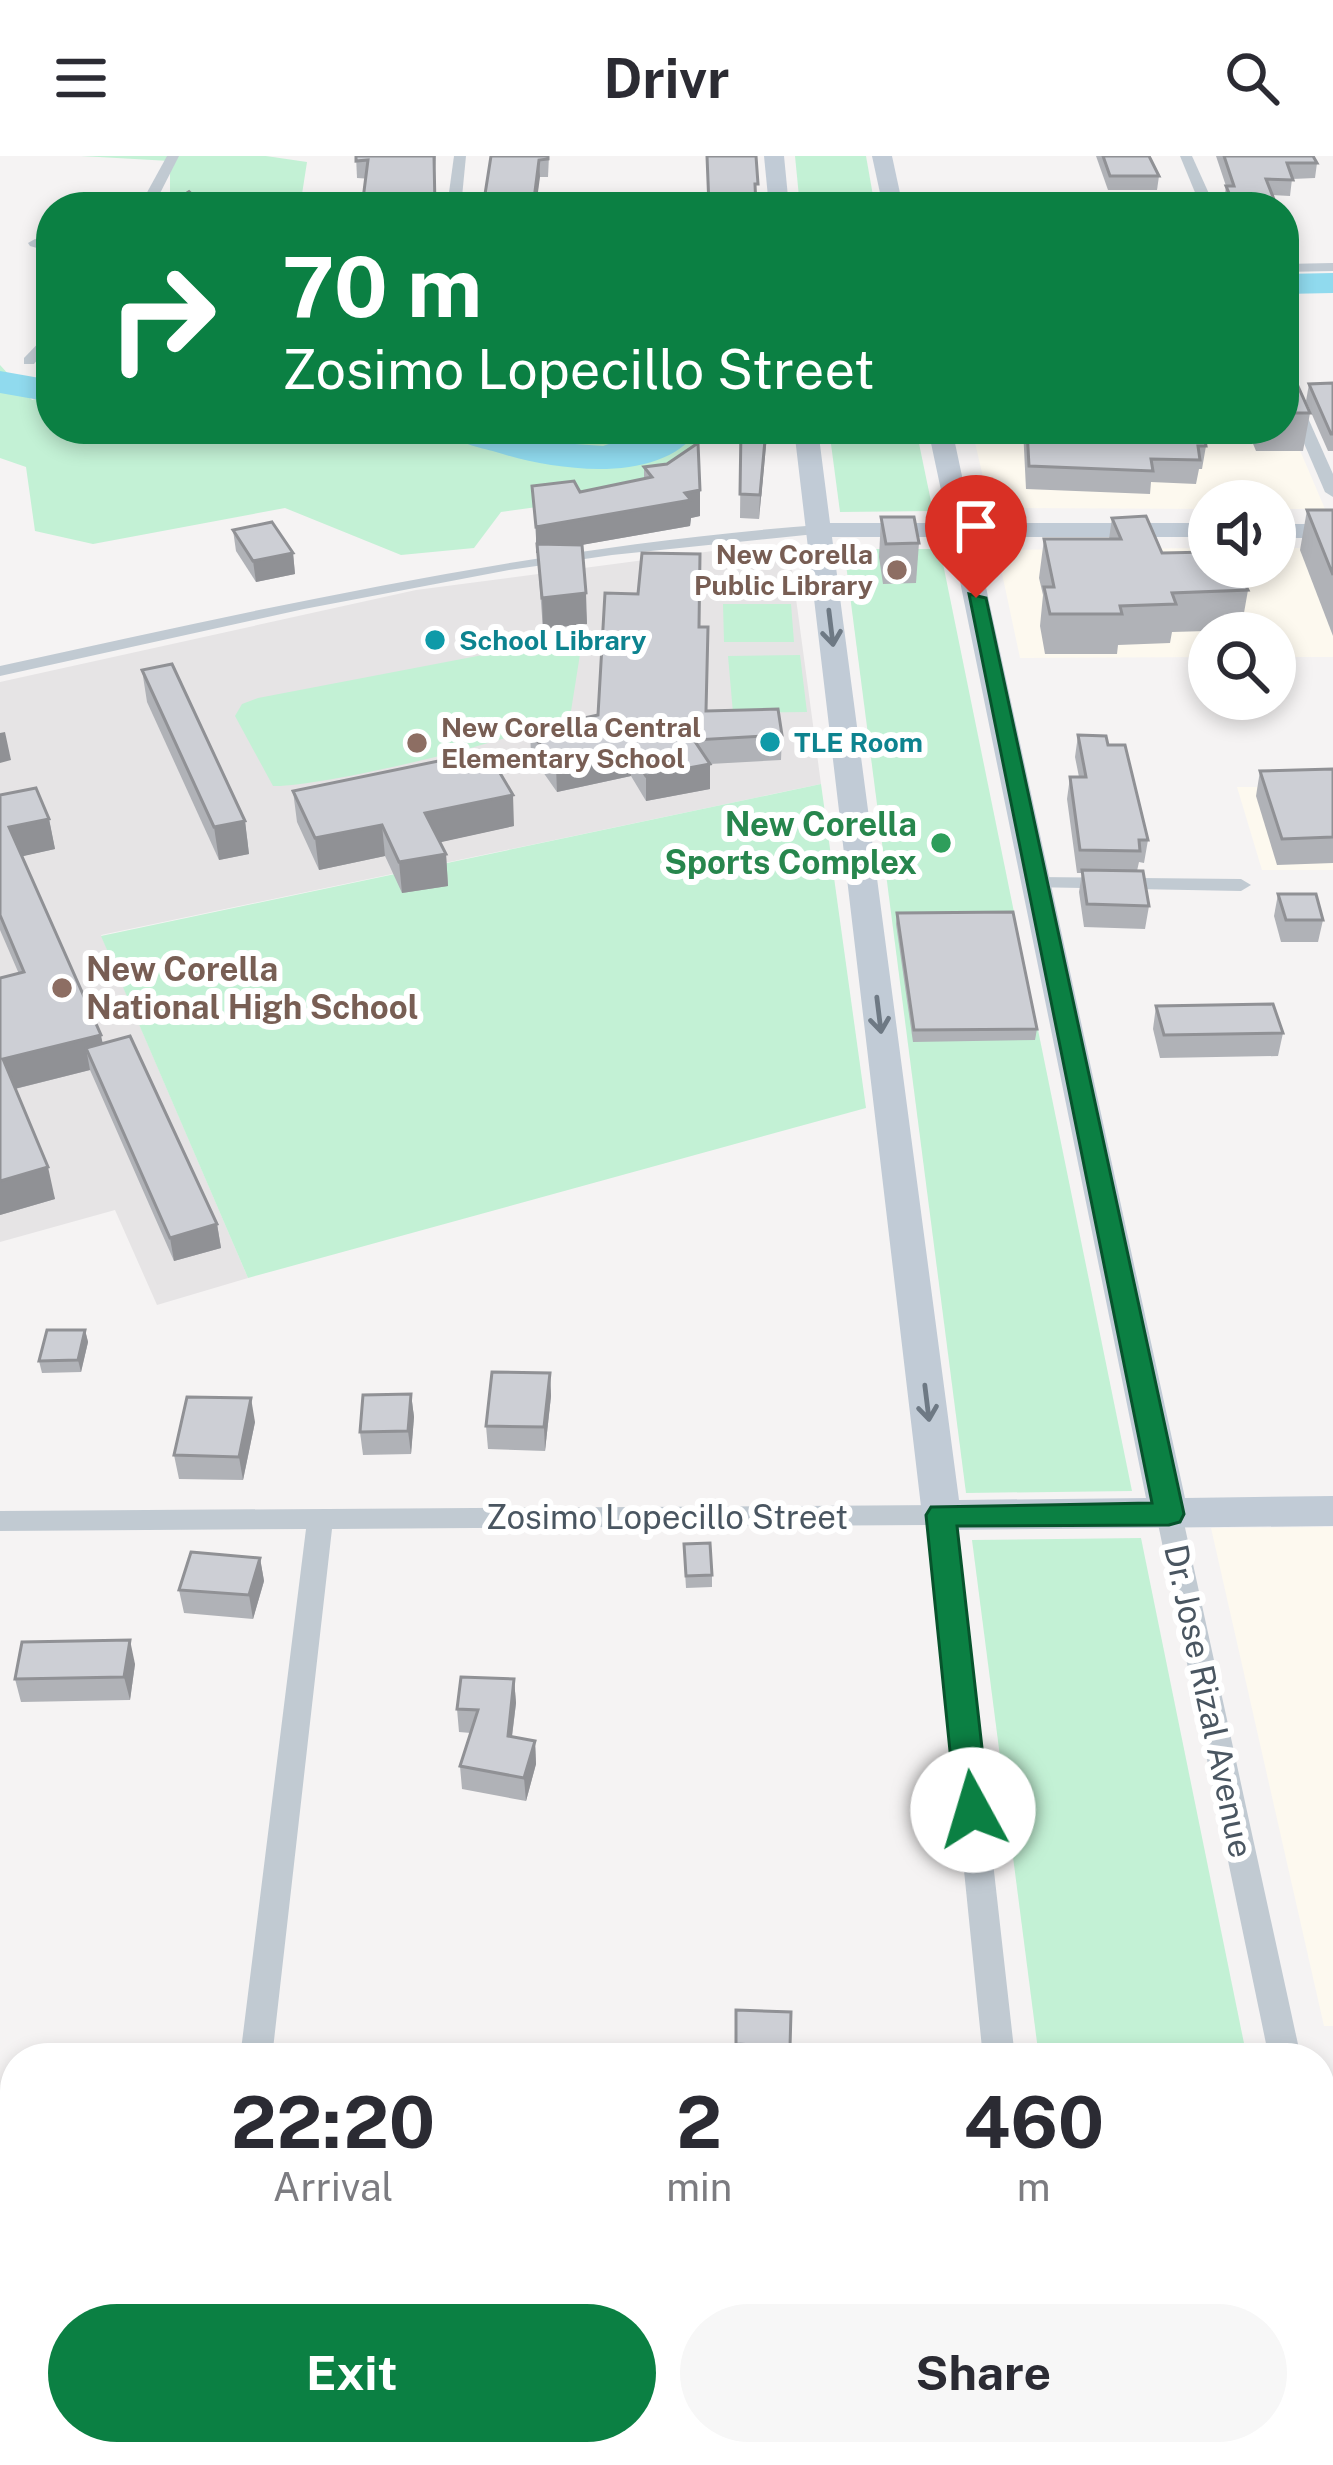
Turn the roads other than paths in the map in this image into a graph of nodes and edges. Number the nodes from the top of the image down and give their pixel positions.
1 (173, 156) edge
2 (460, 156) edge
3 (774, 156) edge
4 (882, 156) edge
5 (1186, 156) edge
6 (154, 192) edge
7 (456, 192) edge
8 (778, 192) edge
9 (890, 192) edge
10 (1202, 192) edge
11 (1333, 267) edge
12 (1299, 268) edge
13 (36, 352) edge
14 (28, 361) dead end
15 (1299, 414) edge
16 (808, 444) edge
17 (943, 444) edge
18 (1333, 492) edge
19 (819, 530) junction
20 (961, 530) junction
21 (1188, 530) edge
22 (1296, 530) edge
23 (1333, 531) edge
24 (0, 671) edge
25 (1036, 884) junction
26 (1240, 885) dead end
27 (1333, 1511) edge
28 (1169, 1514) junction
29 (941, 1515) junction
30 (320, 1519) junction
31 (0, 1521) edge
32 (258, 2043) edge
33 (998, 2043) edge
34 (1282, 2043) edge

1 - 6 street
2 - 7 street
3 - 8 main road
4 - 9 main road
5 - 10 street
11 - 12 street
13 - 14 street
15 - 18 street
16 - 19 main road
17 - 20 main road, Dr. Jose Rizal Avenue
19 - 20 main road
19 - 24 street
19 -> 29 main road
20 - 21 main road
20 - 25 main road, Dr. Jose Rizal Avenue
22 - 23 main road
25 - 26 street
25 - 28 main road, Dr. Jose Rizal Avenue
27 - 28 main road, Zosimo Lopecillo Street
28 - 29 main road, Zosimo Lopecillo Street
28 - 34 street, Dr. Jose Rizal Avenue
29 - 30 street, Zosimo Lopecillo Street
29 - 33 street
30 - 31 street, Zosimo Lopecillo Street
30 - 32 street

